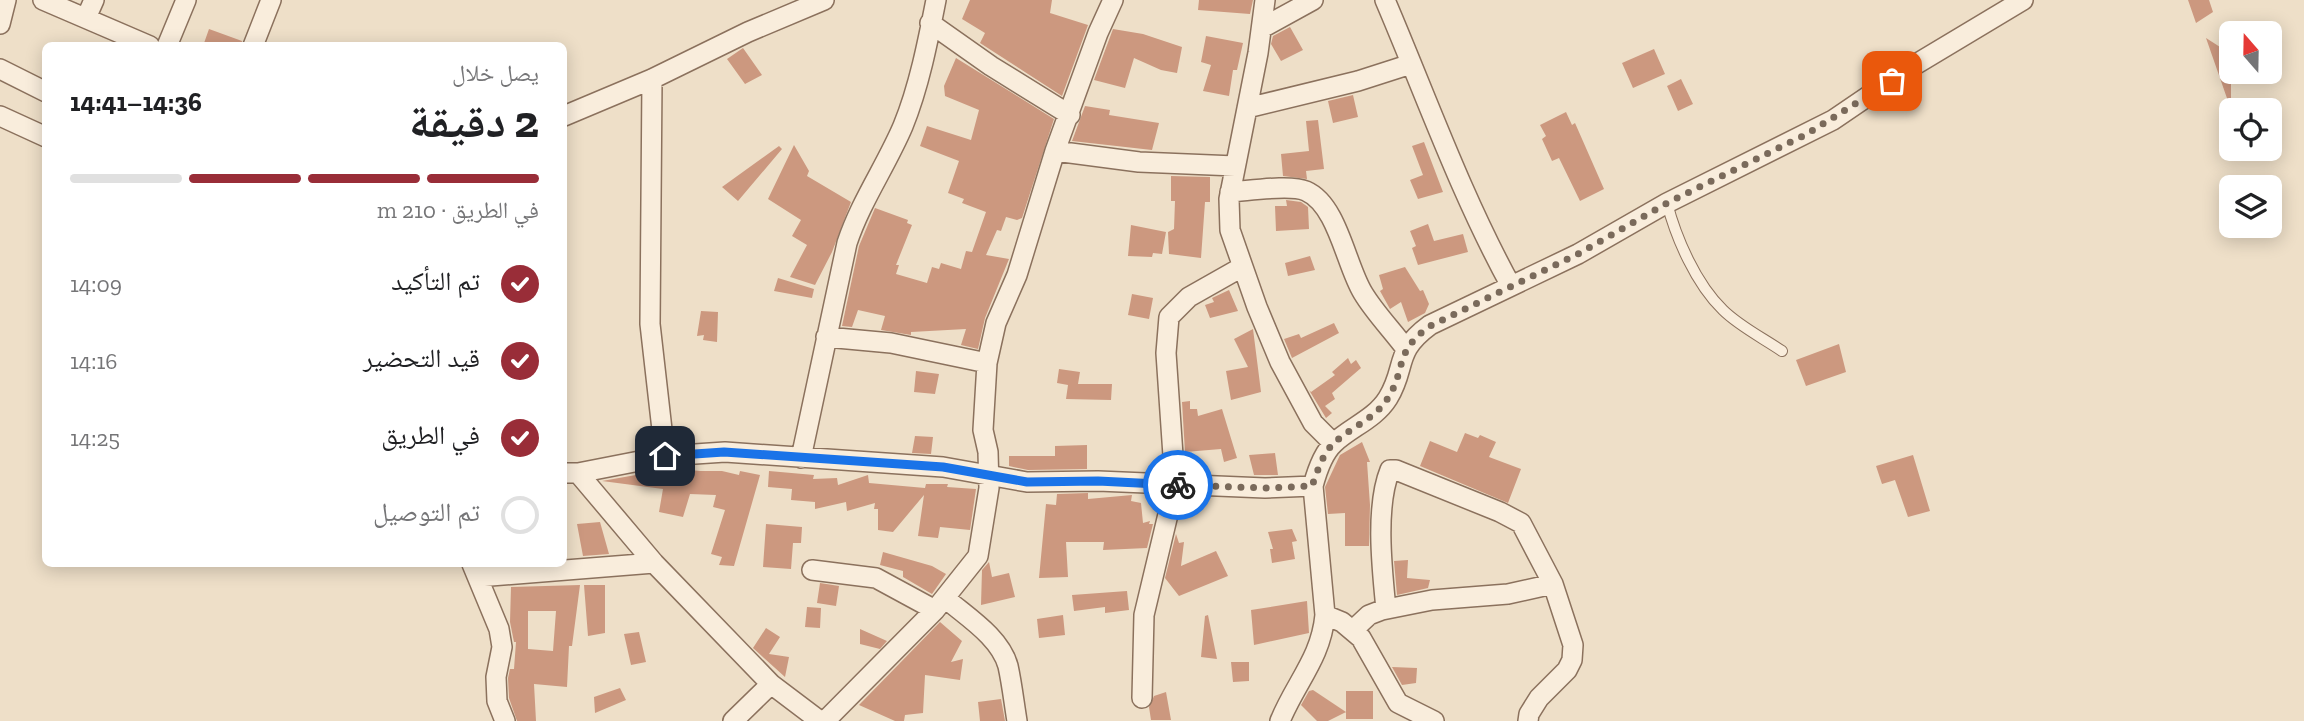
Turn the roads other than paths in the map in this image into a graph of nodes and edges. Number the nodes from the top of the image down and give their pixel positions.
1 (6, 0) edge
2 (43, 0) edge
3 (186, 0) edge
4 (271, 0) edge
5 (824, 0) edge
6 (936, 0) edge
7 (1113, 0) edge
8 (1265, 0) edge
9 (1313, 0) edge
10 (1385, 0) edge
11 (2023, 0) edge
12 (90, 9) edge
13 (930, 23) junction
14 (0, 24) edge
15 (1262, 28) junction
16 (144, 42) edge
17 (169, 42) edge
18 (255, 42) edge
19 (1411, 64) junction
20 (0, 69) edge
21 (652, 79) junction
22 (42, 90) edge
23 (1247, 108) junction
24 (567, 115) edge
25 (1070, 115) junction
26 (0, 116) edge
27 (42, 136) edge
28 (1055, 151) junction
29 (1235, 166) junction
30 (1230, 192) junction
31 (1667, 203) junction
32 (1242, 267) junction
33 (1511, 286) junction
34 (826, 337) junction
35 (1406, 349) junction
36 (1782, 351) dead end
37 (987, 363) junction
38 (1333, 443) junction
39 (665, 456) junction
40 (801, 458) junction
41 (571, 473) edge
42 (989, 473) junction
43 (1175, 485) junction
44 (1312, 486) junction
45 (654, 563) junction
46 (567, 566) edge
47 (552, 567) edge
48 (475, 570) edge
49 (812, 570) dead end
50 (1553, 584) junction
51 (940, 604) junction
52 (1386, 609) junction
53 (1325, 615) junction
54 (1353, 630) junction
55 (771, 684) junction
56 (1142, 698) dead end
57 (505, 721) edge
58 (733, 721) edge
59 (822, 721) edge
60 (1017, 721) edge
61 (1280, 721) edge
62 (1434, 721) edge
63 (1528, 721) edge

1 - 14 street
2 - 12 street
3 - 17 street
4 - 18 street
5 - 21 street
6 - 13 street
7 - 25 street
8 - 15 street
9 - 15 street
10 - 19 street
11 - 31 street
12 - 16 street
13 - 25 street
13 - 34 street
15 - 23 street
19 - 23 street
19 - 33 street
20 - 22 street
21 - 24 street
21 - 39 street
23 - 29 street
25 - 28 street
26 - 27 street
28 - 29 street
28 - 37 street
29 - 30 street
30 - 32 street
30 - 35 street
31 - 33 street
31 - 36 lane
32 - 38 street
32 - 43 street
33 - 35 street
34 - 37 street
34 - 40 street
35 - 38 street
37 - 42 street
38 - 44 street
39 - 40 street
39 - 41 street
40 - 42 street
41 - 45 street
42 - 43 street
42 - 51 street
43 - 44 street
43 - 56 street
44 - 53 street
45 - 46 street
45 - 55 street
47 - 48 street
48 - 57 street
49 - 51 street
50 - 52 street
50 - 52 street
50 - 63 street
51 - 59 street
51 - 60 street
52 - 54 street
53 - 54 street
53 - 61 street
54 - 62 street
55 - 58 street
55 - 59 street

